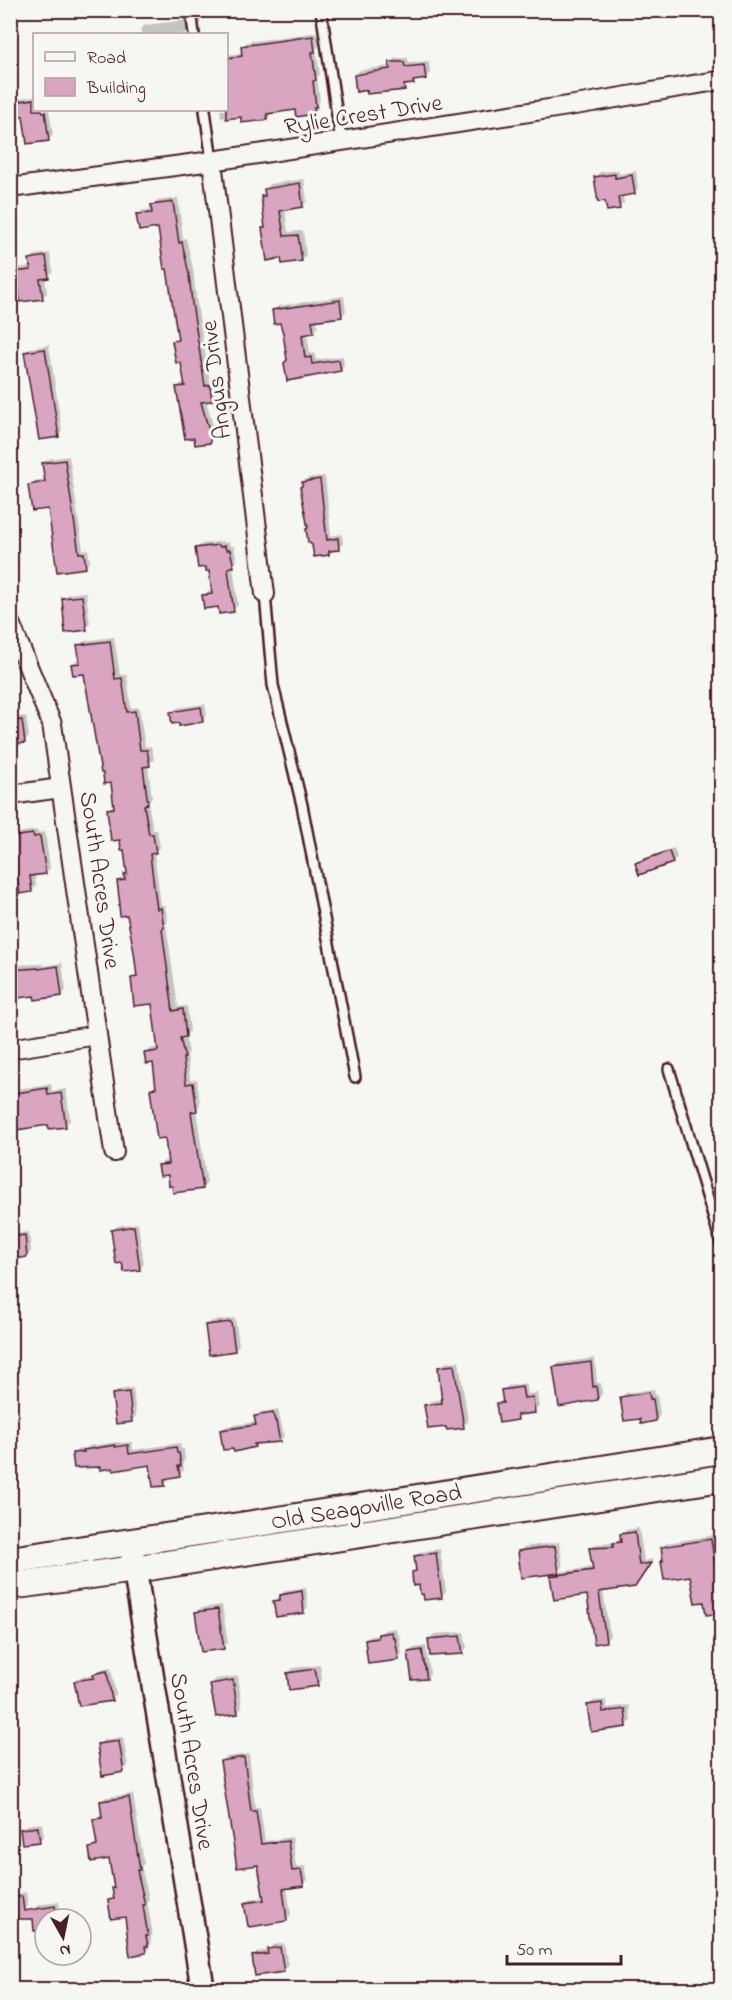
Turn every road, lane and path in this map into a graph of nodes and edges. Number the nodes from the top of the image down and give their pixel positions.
1 (191, 10) edge
2 (321, 10) edge
3 (194, 33) edge
4 (722, 80) edge
5 (205, 111) edge
6 (341, 141) junction
7 (212, 161) junction
8 (10, 188) edge
9 (265, 594) joint
10 (10, 623) edge
11 (61, 788) junction
12 (10, 795) edge
13 (96, 1035) junction
14 (10, 1048) edge
15 (669, 1069) dead end
16 (355, 1077) dead end
17 (114, 1152) dead end
18 (722, 1246) edge
19 (722, 1450) edge
20 (550, 1477) junction
21 (722, 1478) edge
22 (554, 1504) junction
23 (130, 1541) junction
24 (10, 1560) edge
25 (135, 1569) junction
26 (10, 1586) edge
27 (203, 1989) edge

1 - 3 lane
2 - 6 lane
4 - 6 street, Rylie Crest Drive
5 - 7 lane
6 - 7 street, Rylie Crest Drive
7 - 8 street, Rylie Crest Drive
7 - 9 street, Angus Drive
9 - 16 lane
10 - 11 street, South Acres Drive
11 - 12 street
11 - 13 street, South Acres Drive
13 - 14 street
13 - 17 street, South Acres Drive
15 - 18 lane
19 - 20 main road, Old Seagoville Road
20 - 22 main road
20 - 23 main road, Old Seagoville Road
21 - 22 main road, Old Seagoville Road
22 - 25 main road, Old Seagoville Road
23 - 24 main road, Old Seagoville Road
23 - 25 street, South Acres Drive
25 - 26 main road, Old Seagoville Road
25 - 27 street, South Acres Drive

